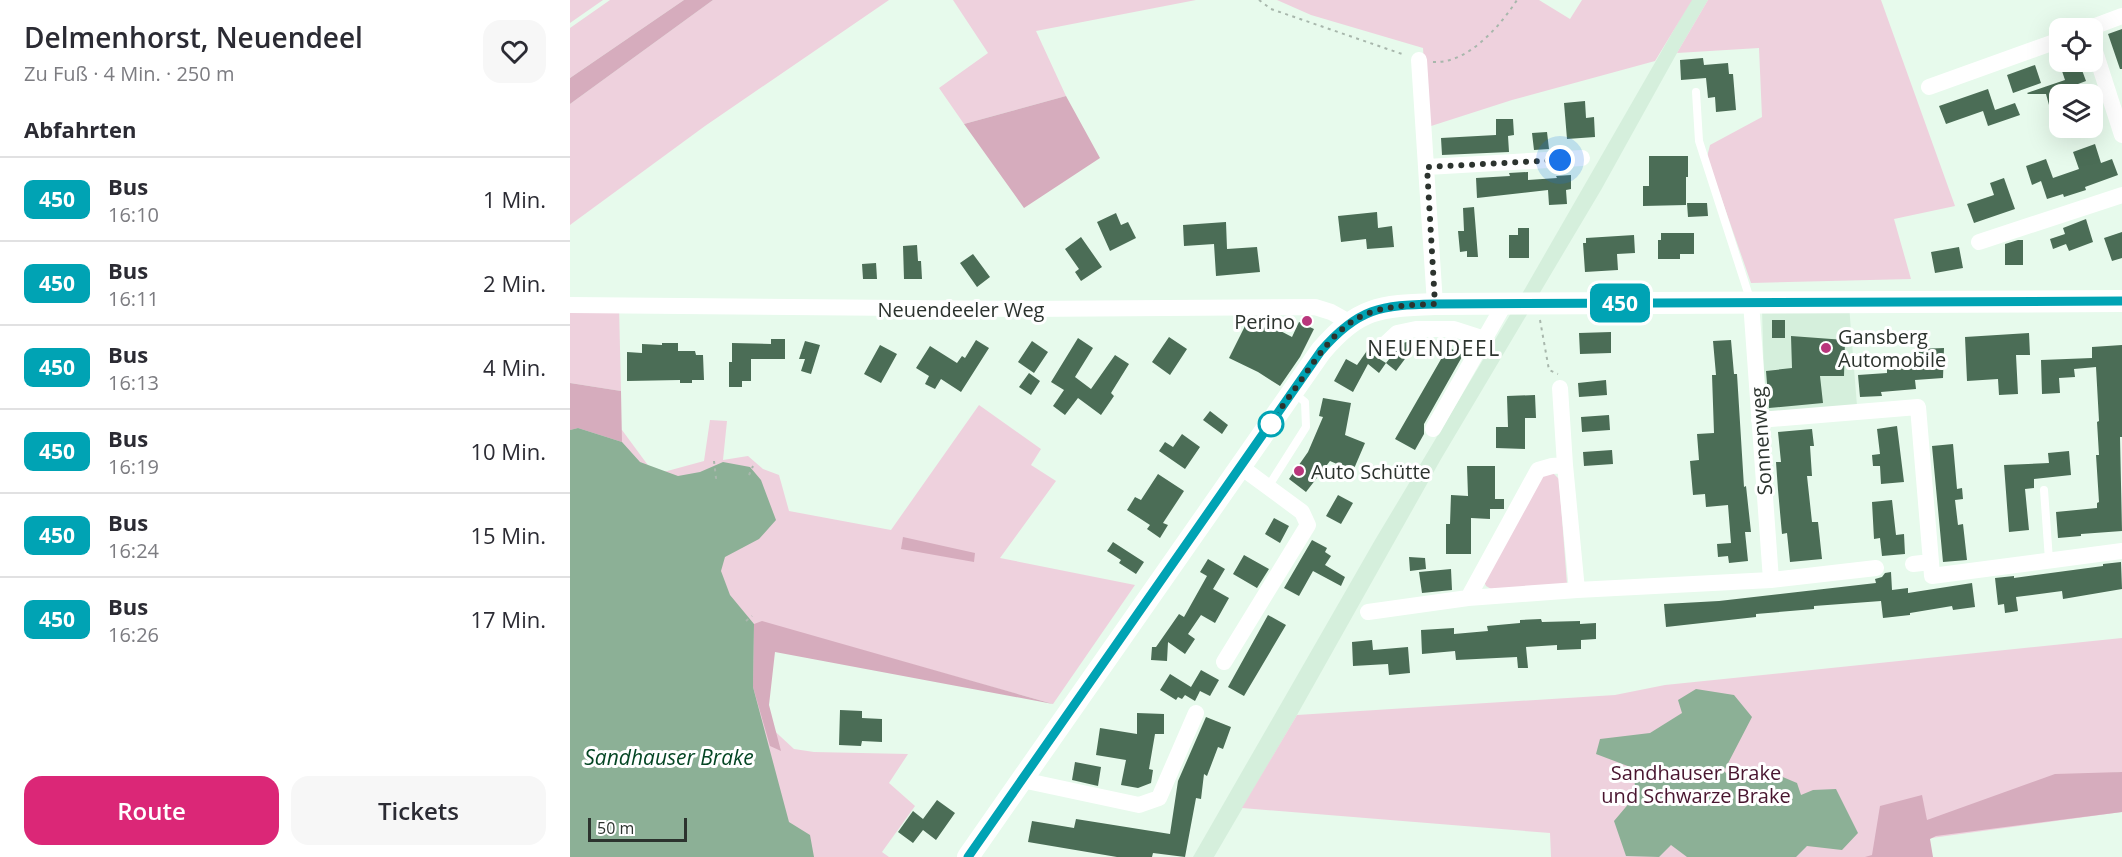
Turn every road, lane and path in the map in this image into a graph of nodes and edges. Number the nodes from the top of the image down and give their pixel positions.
1 (1259, 0) edge
2 (1517, 0) edge
3 (2122, 16) edge
4 (2103, 23) edge
5 (2049, 44) edge
6 (1419, 60) junction
7 (2102, 72) edge
8 (1929, 87) dead end
9 (1696, 92) dead end
10 (2122, 135) edge
11 (1582, 158) dead end
12 (1427, 167) junction
13 (2122, 195) edge
14 (1979, 242) dead end
15 (2122, 301) edge
16 (1751, 302) junction
17 (1505, 303) junction
18 (1537, 303) junction
19 (1435, 304) junction
20 (570, 305) edge
21 (1349, 322) junction
22 (1485, 339) junction
23 (1381, 348) dead end
24 (1560, 388) joint
25 (1293, 392) junction
26 (1759, 420) junction
27 (1433, 429) dead end
28 (714, 461) dead end
29 (1565, 465) junction
30 (753, 466) dead end
31 (1240, 467) junction
32 (749, 475) dead end
33 (721, 478) dead end
34 (1268, 487) junction
35 (2044, 490) dead end
36 (2122, 551) edge
37 (2049, 561) junction
38 (1931, 562) junction
39 (1913, 564) dead end
40 (1876, 568) dead end
41 (1771, 580) junction
42 (1577, 590) junction
43 (1468, 598) junction
44 (1368, 612) dead end
45 (752, 616) dead end
46 (746, 621) dead end
47 (1224, 662) dead end
48 (1196, 713) dead end
49 (1022, 780) junction
50 (968, 857) edge

1 - 6 path
2 - 6 path
3 - 4 street
5 - 8 street
6 - 12 street
7 - 10 street
9 - 16 lane
11 - 12 street
12 - 19 street
13 - 14 street
15 - 16 main road
16 - 18 main road
16 - 26 street, Sonnenweg
17 - 18 main road
17 - 19 main road
17 - 22 street
18 - 24 path
19 - 21 main road
20 - 21 street, Neuendeeler Weg
21 - 25 main road
22 - 23 street
22 - 27 street
24 - 29 street
25 - 31 main road
25 - 34 lane
26 - 38 street
26 - 41 street, Sonnenweg
28 - 33 path
29 - 42 street
29 - 43 street
30 - 32 path
31 - 34 street
31 - 49 main road
34 - 47 street
35 - 37 lane
36 - 37 street
37 - 38 street
38 - 39 street
40 - 41 street
41 - 42 street
42 - 43 street
43 - 44 street
45 - 46 path
48 - 49 street
49 - 50 main road

